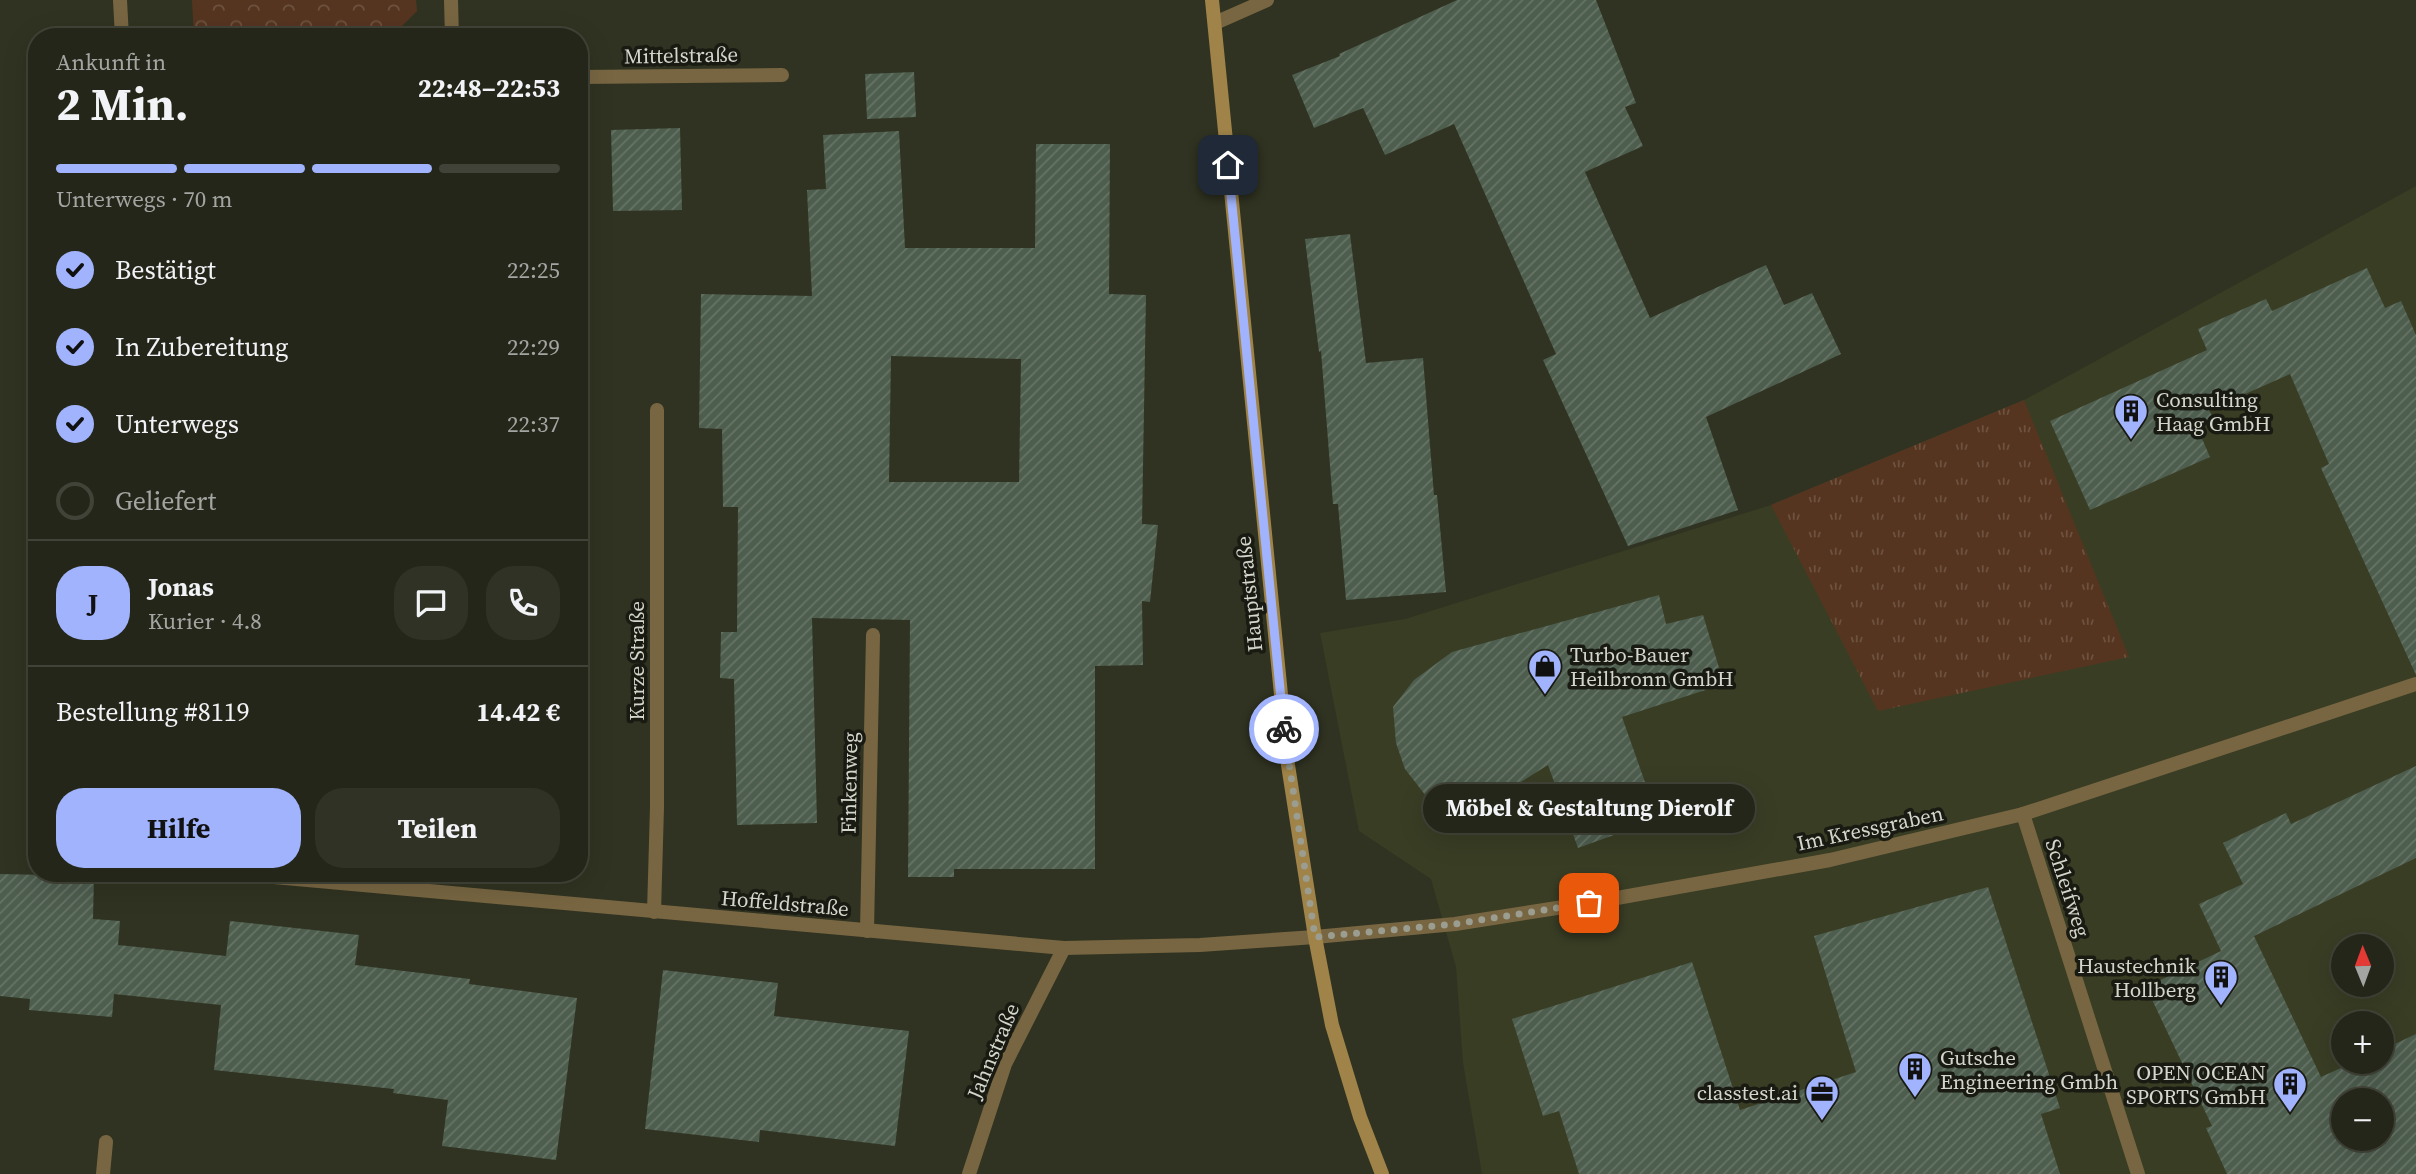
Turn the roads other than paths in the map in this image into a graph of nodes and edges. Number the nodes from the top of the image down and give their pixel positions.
1 (120, 0) edge
2 (451, 0) edge
3 (1212, 0) edge
4 (1267, 0) edge
5 (1215, 23) junction
6 (122, 28) edge
7 (452, 28) edge
8 (782, 75) dead end
9 (588, 77) edge
10 (656, 410) dead end
11 (873, 635) dead end
12 (2416, 684) edge
13 (2023, 814) junction
14 (328, 882) edge
15 (654, 912) junction
16 (867, 931) junction
17 (1315, 937) junction
18 (1064, 948) junction
19 (106, 1142) dead end
20 (103, 1174) edge
21 (969, 1174) edge
22 (1382, 1174) edge
23 (2138, 1174) edge

1 - 6 street
2 - 7 street
3 - 5 main road, Hauptstraße
4 - 5 street
5 - 17 main road, Hauptstraße
8 - 9 street, Mittelstraße
10 - 15 street, Kurze Straße
11 - 16 street, Finkenweg
12 - 13 street, Im Kressgraben
13 - 17 street, Im Kressgraben
13 - 23 street, Schleifweg
14 - 15 street, Hoffeldstraße
15 - 16 street, Hoffeldstraße
16 - 18 street, Hoffeldstraße
17 - 18 street, Hoffeldstraße
17 - 22 main road, Hauptstraße
18 - 21 street, Jahnstraße
19 - 20 street

